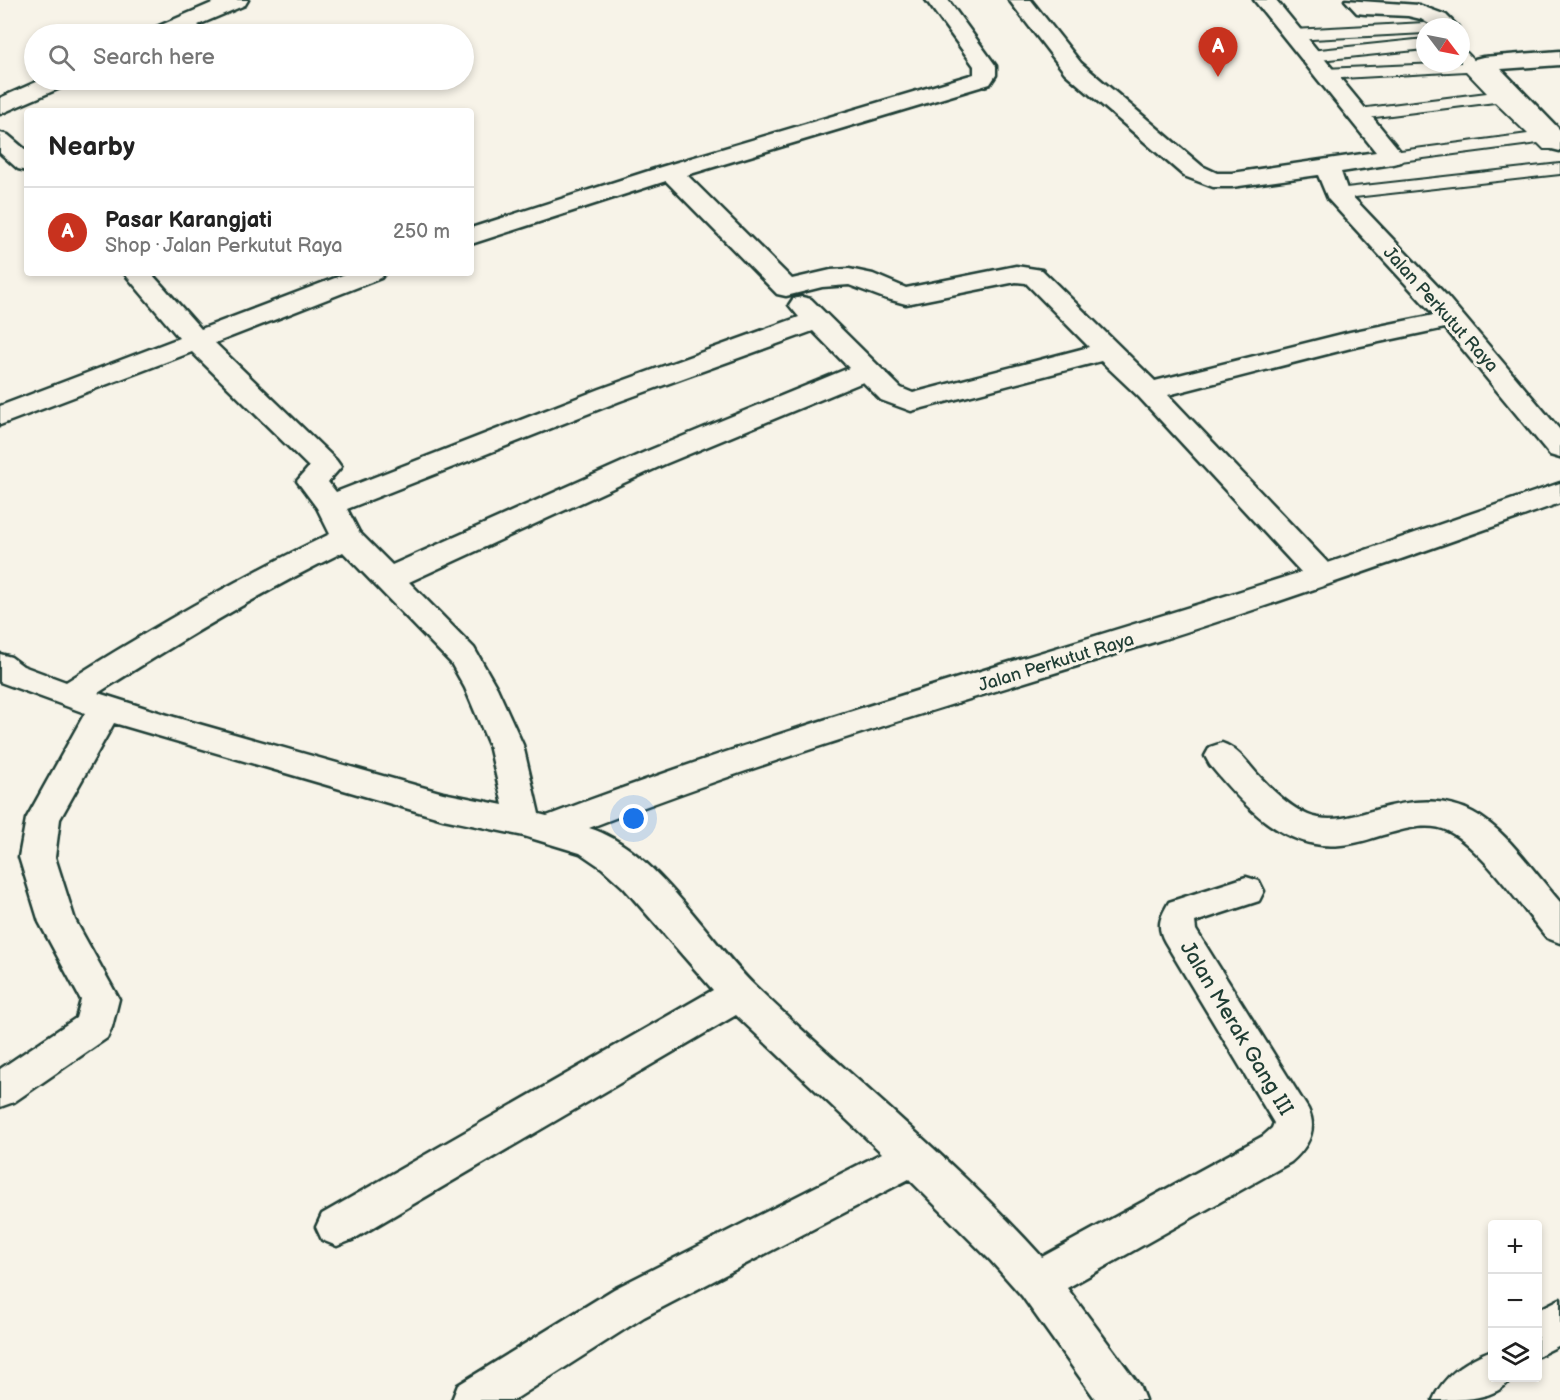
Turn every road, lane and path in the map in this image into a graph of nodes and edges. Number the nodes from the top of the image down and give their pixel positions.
1 (237, 0) edge
2 (937, 0) edge
3 (1020, 0) edge
4 (1265, 0) edge
5 (1356, 0) edge
6 (1423, 18) edge
7 (1438, 18) edge
8 (1416, 21) edge
9 (1416, 21) edge
10 (201, 24) edge
11 (1293, 35) junction
12 (1416, 45) edge
13 (1310, 56) junction
14 (1560, 58) edge
15 (1471, 62) edge
16 (1324, 74) junction
17 (37, 90) edge
18 (1499, 97) junction
19 (0, 107) edge
20 (1359, 114) junction
21 (0, 140) edge
22 (1553, 143) edge
23 (1393, 157) junction
24 (24, 161) edge
25 (1327, 167) junction
26 (1560, 169) edge
27 (670, 172) junction
28 (1337, 194) junction
29 (474, 235) edge
30 (140, 276) edge
31 (364, 276) edge
32 (786, 288) junction
33 (1451, 319) junction
34 (817, 321) junction
35 (195, 339) junction
36 (1107, 351) junction
37 (868, 370) junction
38 (1149, 390) junction
39 (0, 416) edge
40 (1560, 449) edge
41 (1560, 493) edge
42 (330, 506) junction
43 (347, 538) junction
44 (1322, 576) junction
45 (386, 580) junction
46 (0, 665) edge
47 (69, 696) junction
48 (105, 708) junction
49 (1222, 756) dead end
50 (538, 826) junction
51 (1246, 891) dead end
52 (1560, 928) edge
53 (739, 994) junction
54 (0, 1090) edge
55 (914, 1157) junction
56 (337, 1227) dead end
57 (1037, 1282) junction
58 (1560, 1319) edge
59 (1542, 1332) edge
60 (1488, 1374) edge
61 (474, 1400) edge
62 (1123, 1400) edge
63 (1455, 1400) edge

1 - 10 street
2 - 27 street
3 - 25 street
4 - 11 street
5 - 9 street
6 - 7 street
8 - 11 lane
11 - 13 street
12 - 13 lane
13 - 16 street
14 - 15 street
15 - 16 lane
15 - 18 lane
15 - 22 street
16 - 20 street
17 - 19 street
18 - 20 lane
18 - 22 lane
20 - 23 street
21 - 24 street
22 - 23 lane
23 - 25 street
25 - 28 street, Jalan Perkutut Raya
26 - 28 lane
27 - 29 street
27 - 32 street
28 - 33 street, Jalan Perkutut Raya
30 - 35 street
31 - 35 street
32 - 34 street
32 - 36 street
33 - 38 street
33 - 40 street, Jalan Perkutut Raya
34 - 37 street
34 - 42 street
35 - 39 street
35 - 42 street
36 - 37 street
36 - 38 street
37 - 45 street
38 - 44 street
41 - 44 street, Jalan Perkutut Raya
42 - 43 street
43 - 45 street
43 - 47 street
44 - 50 street, Jalan Perkutut Raya
45 - 50 street
46 - 47 street
47 - 48 street
48 - 50 street
48 - 54 street
49 - 52 street
50 - 53 street
51 - 57 street, Jalan Merak Gang III
53 - 55 street
53 - 56 street
55 - 57 street
55 - 61 street
57 - 62 street
58 - 59 street
60 - 63 street

